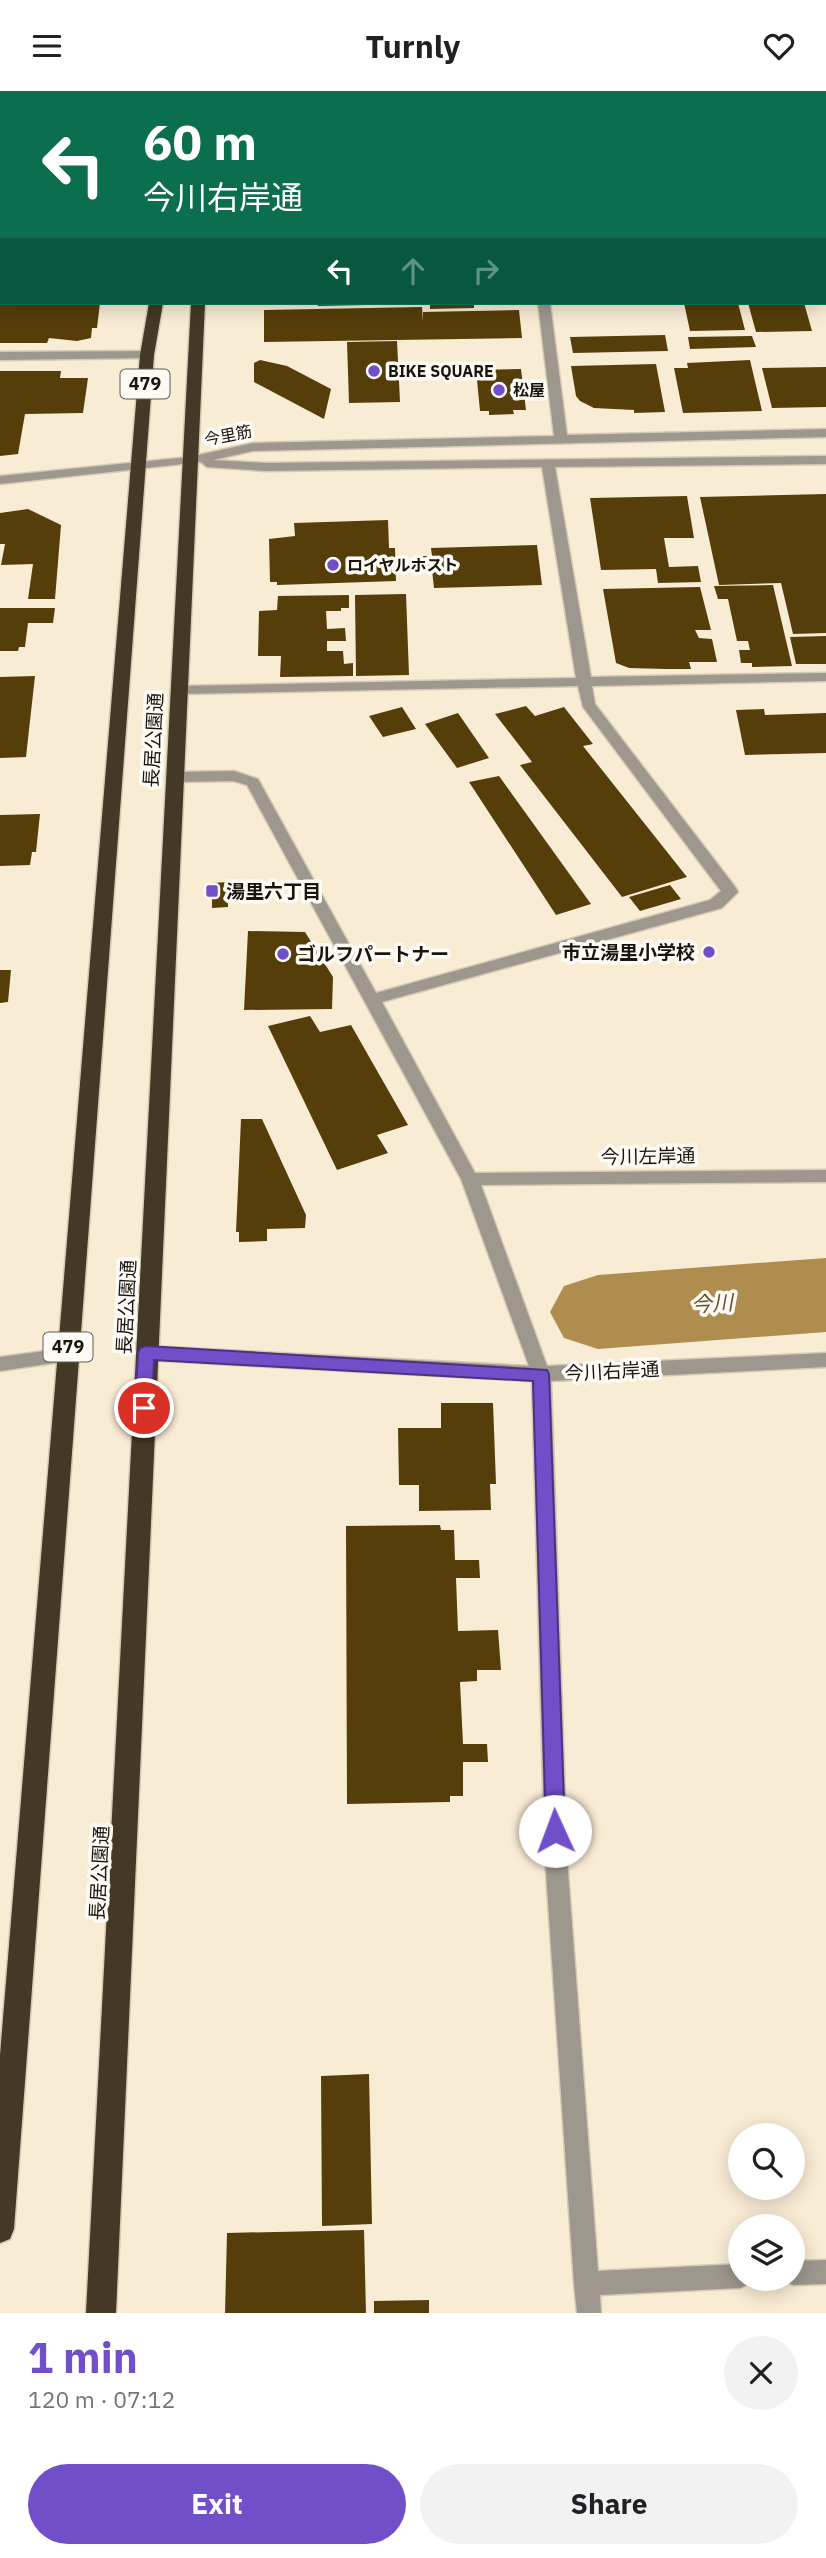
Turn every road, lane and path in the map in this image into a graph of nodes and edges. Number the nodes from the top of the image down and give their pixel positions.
1 (156, 305) edge
2 (198, 305) edge
3 (544, 305) edge
4 (147, 355) junction
5 (0, 356) edge
6 (826, 433) edge
7 (561, 440) junction
8 (826, 460) edge
9 (189, 461) junction
10 (548, 465) junction
11 (139, 466) junction
12 (0, 480) edge
13 (826, 677) edge
14 (584, 681) junction
15 (178, 689) junction
16 (173, 777) junction
17 (370, 1000) junction
18 (826, 1176) edge
19 (470, 1179) junction
20 (146, 1353) junction
21 (68, 1355) junction
22 (826, 1360) edge
23 (0, 1364) edge
24 (541, 1374) junction
25 (0, 2229) edge
26 (826, 2272) edge
27 (805, 2273) edge
28 (728, 2277) edge
29 (586, 2284) junction
30 (101, 2313) edge
31 (589, 2313) edge

1 - 4 highway, 長居公園通 / 479
2 - 9 highway, 長居公園通 / 479
3 - 7 street
4 - 5 street
4 - 11 highway, 長居公園通 / 479
6 - 7 street, 今里筋
7 - 9 street, 今里筋
8 - 10 street, 今里筋
9 - 10 street, 今里筋
9 - 11 street
9 - 15 highway, 長居公園通 / 479
10 - 14 street
11 - 12 street
11 - 21 highway, 長居公園通 / 479
13 - 14 street
14 - 15 street
14 - 17 street
15 - 16 highway, 長居公園通 / 479
16 - 17 street
16 - 20 highway, 長居公園通 / 479
17 - 19 street
18 - 19 street, 今川左岸通
19 - 24 street
20 - 24 street, 今川右岸通
20 - 30 highway, 長居公園通 / 479
21 - 23 street
21 - 25 highway, 長居公園通 / 479
22 - 24 street, 今川右岸通
24 - 29 street
26 - 27 street
28 - 29 street
29 - 31 street

